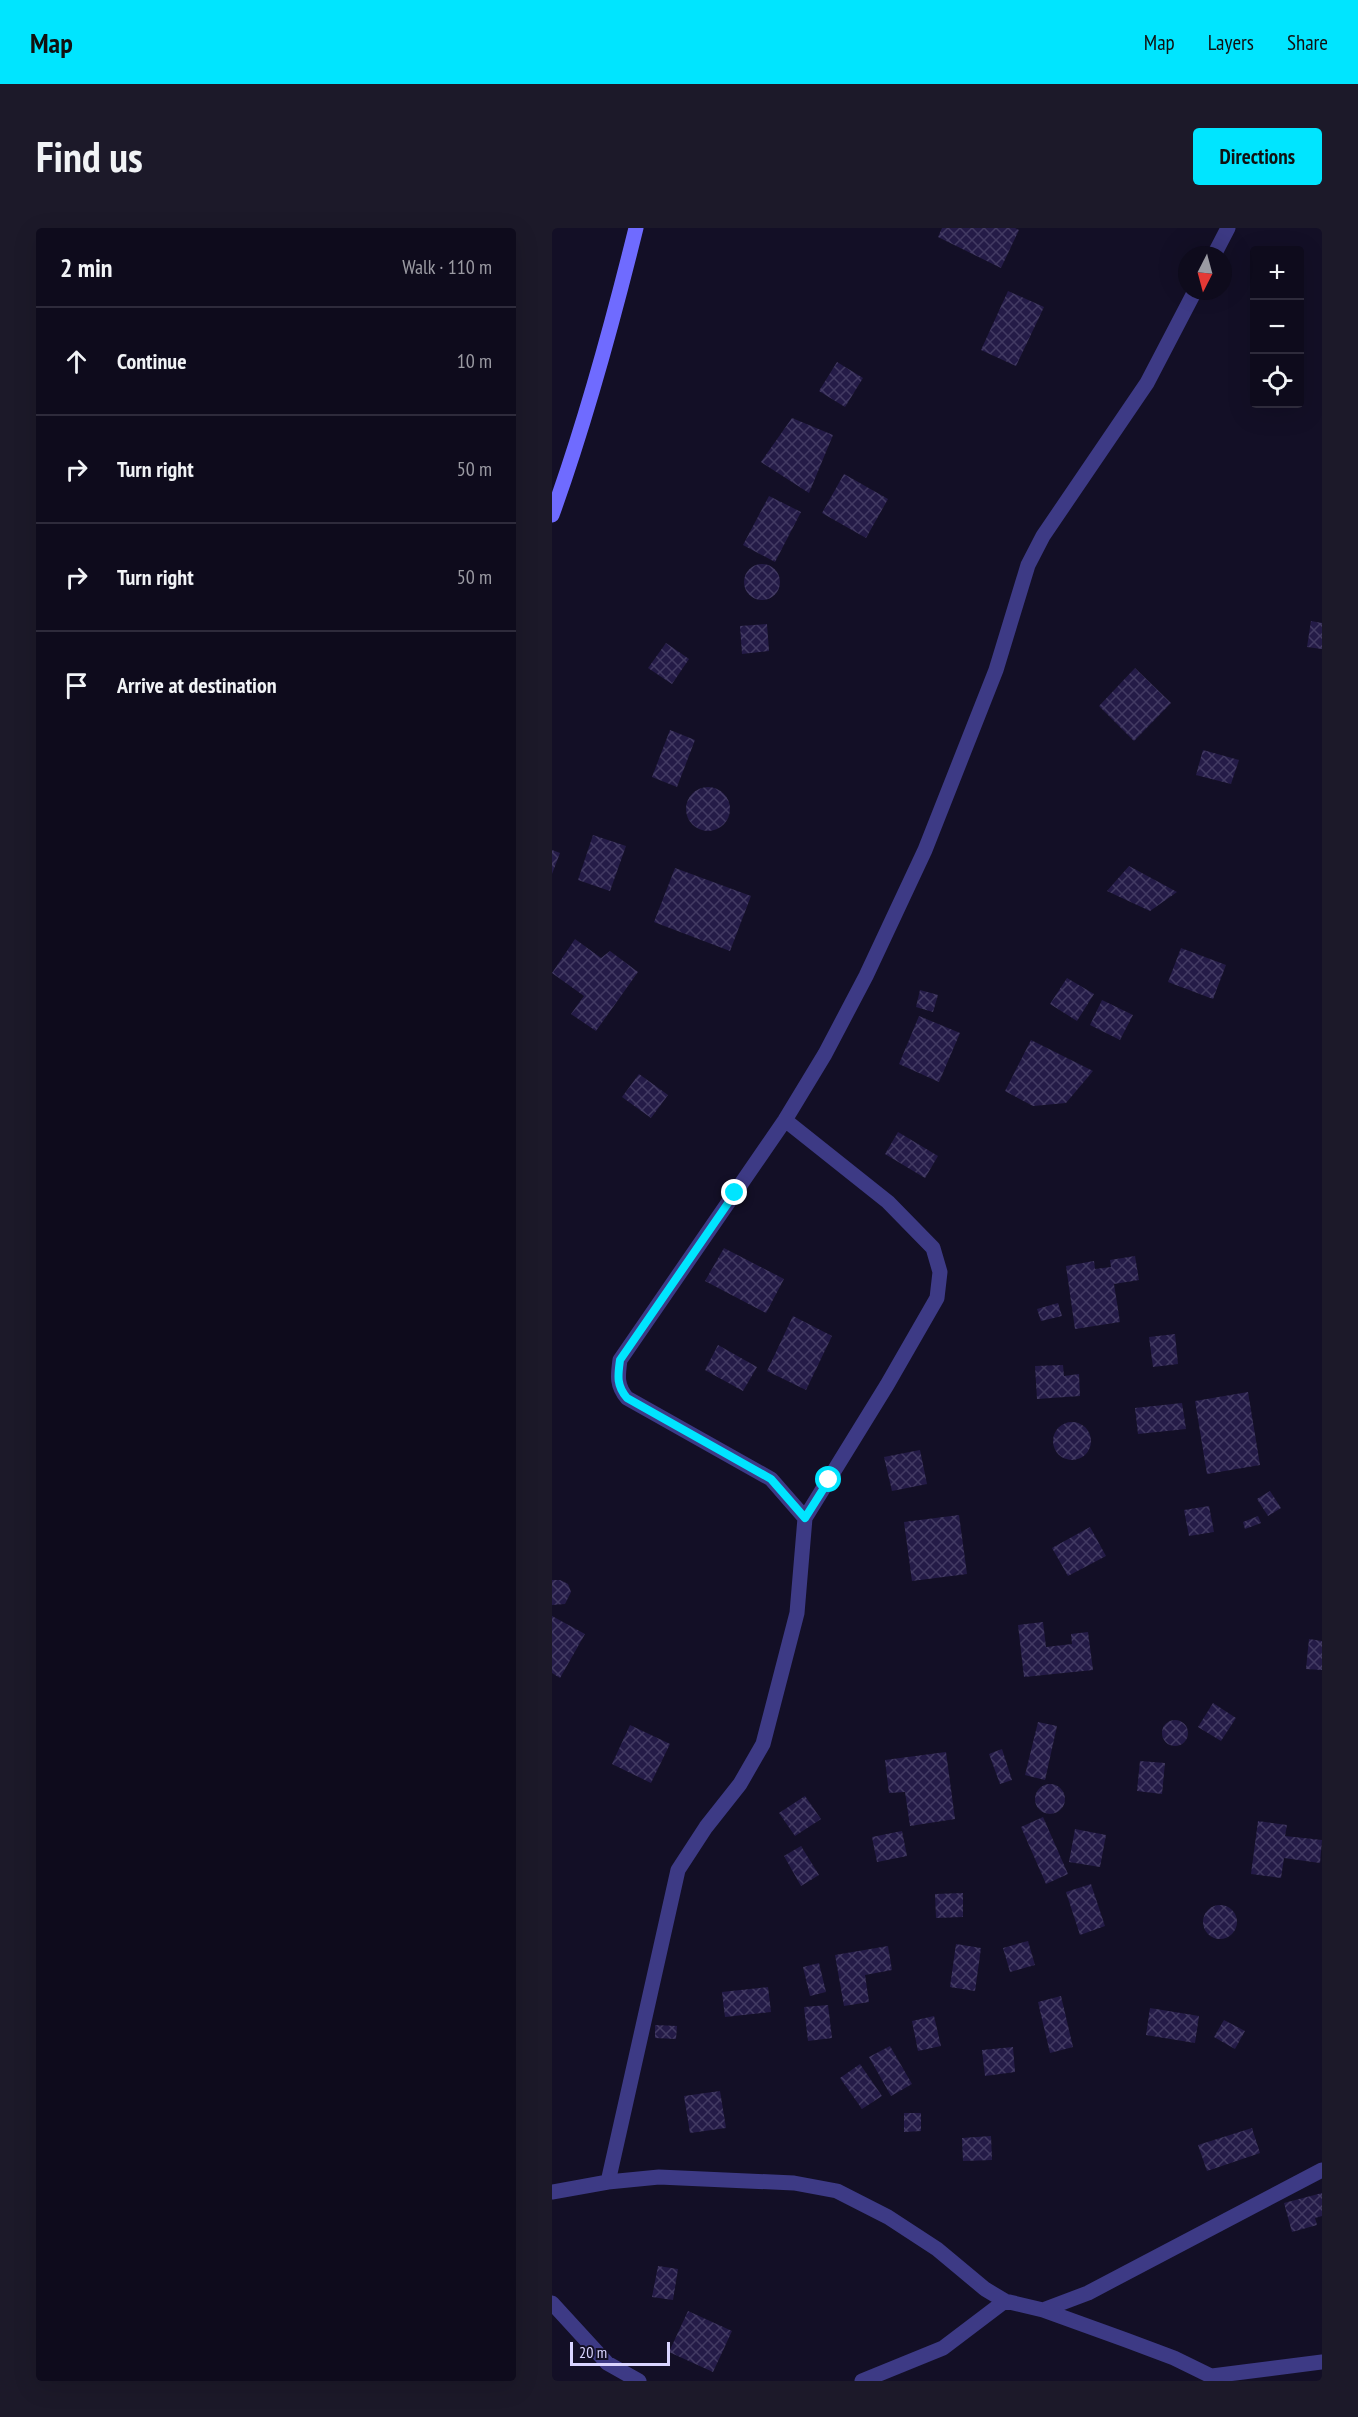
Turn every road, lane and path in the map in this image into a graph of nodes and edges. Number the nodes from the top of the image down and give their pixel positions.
1 (636, 228) edge
2 (1228, 228) edge
3 (1219, 246) edge
4 (1191, 300) edge
5 (552, 515) edge
6 (785, 1119) junction
7 (805, 1518) junction
8 (1322, 2170) edge
9 (608, 2182) junction
10 (552, 2192) edge
11 (1005, 2301) junction
12 (552, 2303) edge
13 (1043, 2310) junction
14 (1322, 2362) edge
15 (1217, 2379) edge
16 (639, 2381) edge
17 (862, 2381) edge

1 - 5 street
2 - 3 street
4 - 6 street
6 - 7 street
6 - 7 street
7 - 9 street
8 - 13 street
9 - 10 street
9 - 11 street
11 - 13 street
11 - 17 street
12 - 16 street
13 - 15 street
14 - 15 street

